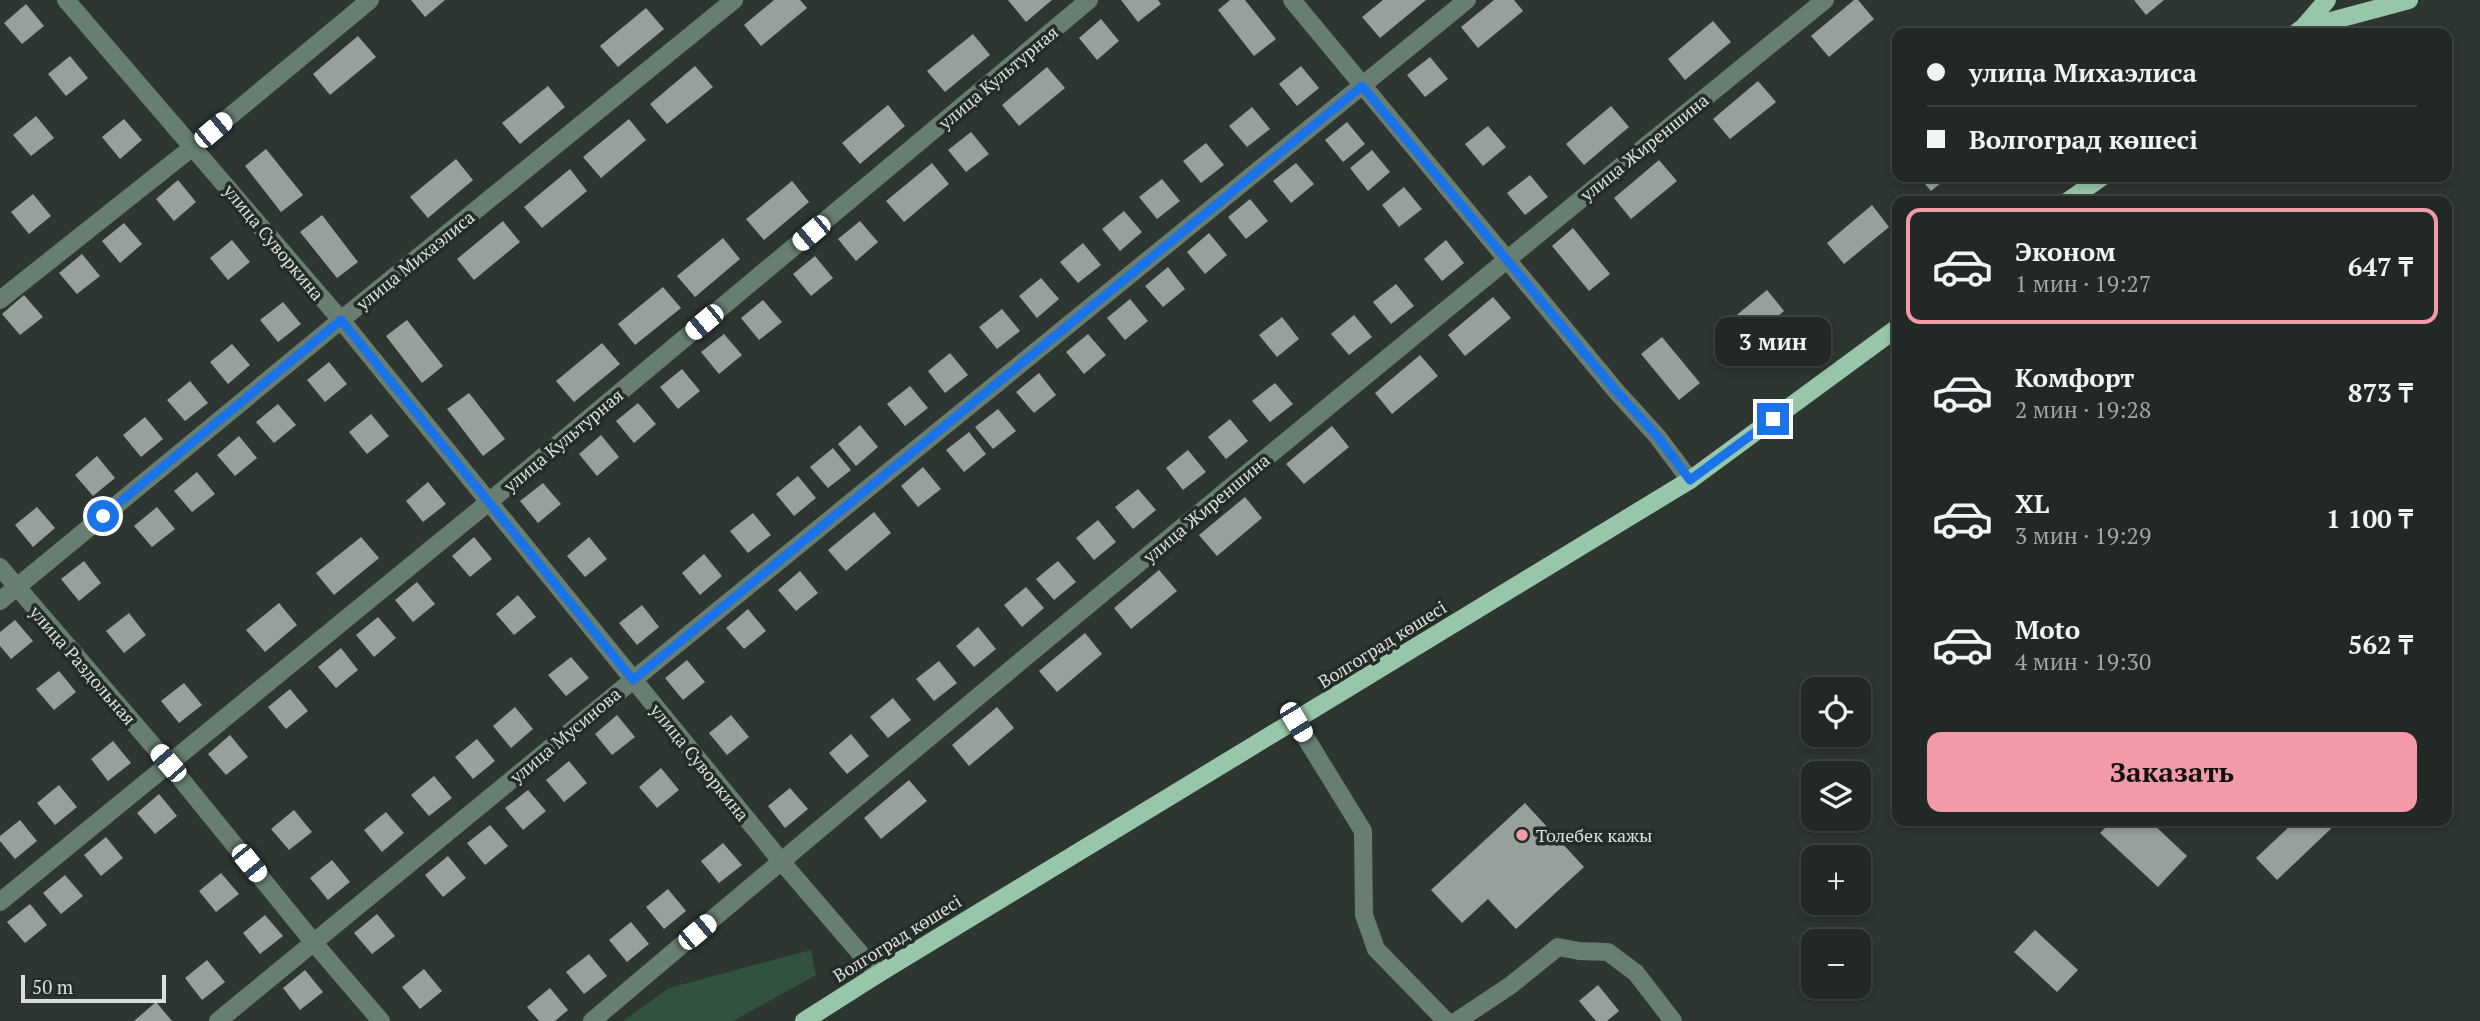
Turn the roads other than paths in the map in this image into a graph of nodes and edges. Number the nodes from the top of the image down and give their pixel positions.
1 (66, 0) edge
2 (370, 0) edge
3 (734, 0) edge
4 (1089, 0) edge
5 (1292, 0) edge
6 (1467, 0) edge
7 (1825, 0) edge
8 (2327, 0) edge
9 (2409, 0) edge
10 (2302, 28) edge
11 (2310, 28) edge
12 (1362, 86) junction
13 (194, 146) junction
14 (2095, 182) edge
15 (2075, 196) edge
16 (1507, 259) junction
17 (0, 300) edge
18 (341, 320) junction
19 (1892, 332) edge
20 (1690, 480) junction
21 (490, 501) junction
22 (0, 567) edge
23 (17, 587) junction
24 (0, 601) edge
25 (633, 680) junction
26 (1296, 722) junction
27 (168, 763) junction
28 (781, 861) junction
29 (0, 902) edge
30 (314, 943) junction
31 (878, 974) junction
32 (218, 1021) edge
33 (381, 1021) edge
34 (592, 1021) edge
35 (804, 1021) edge
36 (1446, 1021) edge
37 (1457, 1021) edge
38 (1673, 1021) edge

1 - 13 street, улица Суворкина
2 - 13 street
3 - 18 street, улица Михаэлиса
4 - 21 street, улица Культурная
5 - 12 street
6 - 12 street, улица Мусинова
7 - 16 street, улица Жиреншина
8 - 10 main road
9 - 11 main road
12 - 16 street
12 - 25 street, улица Мусинова
13 - 17 street
13 - 18 street, улица Суворкина
14 - 15 main road
16 - 20 street
16 - 28 street, улица Жиреншина
18 - 21 street, улица Суворкина
18 - 23 street, улица Михаэлиса
19 - 20 main road, Волгоград көшесі
20 - 26 main road, Волгоград көшесі
21 - 25 street, улица Суворкина
21 - 27 street, улица Культурная
22 - 23 street, улица Раздольная
23 - 24 street, улица Михаэлиса
23 - 27 street, улица Раздольная
25 - 28 street, улица Суворкина
25 - 30 street, улица Мусинова
26 - 31 main road, Волгоград көшесі
26 - 36 street
27 - 29 street, улица Культурная
27 - 30 street, улица Раздольная
28 - 31 street, улица Суворкина
28 - 34 street, улица Жиреншина
30 - 32 street, улица Мусинова
30 - 33 street, улица Раздольная
31 - 35 main road, Волгоград көшесі
37 - 38 street

